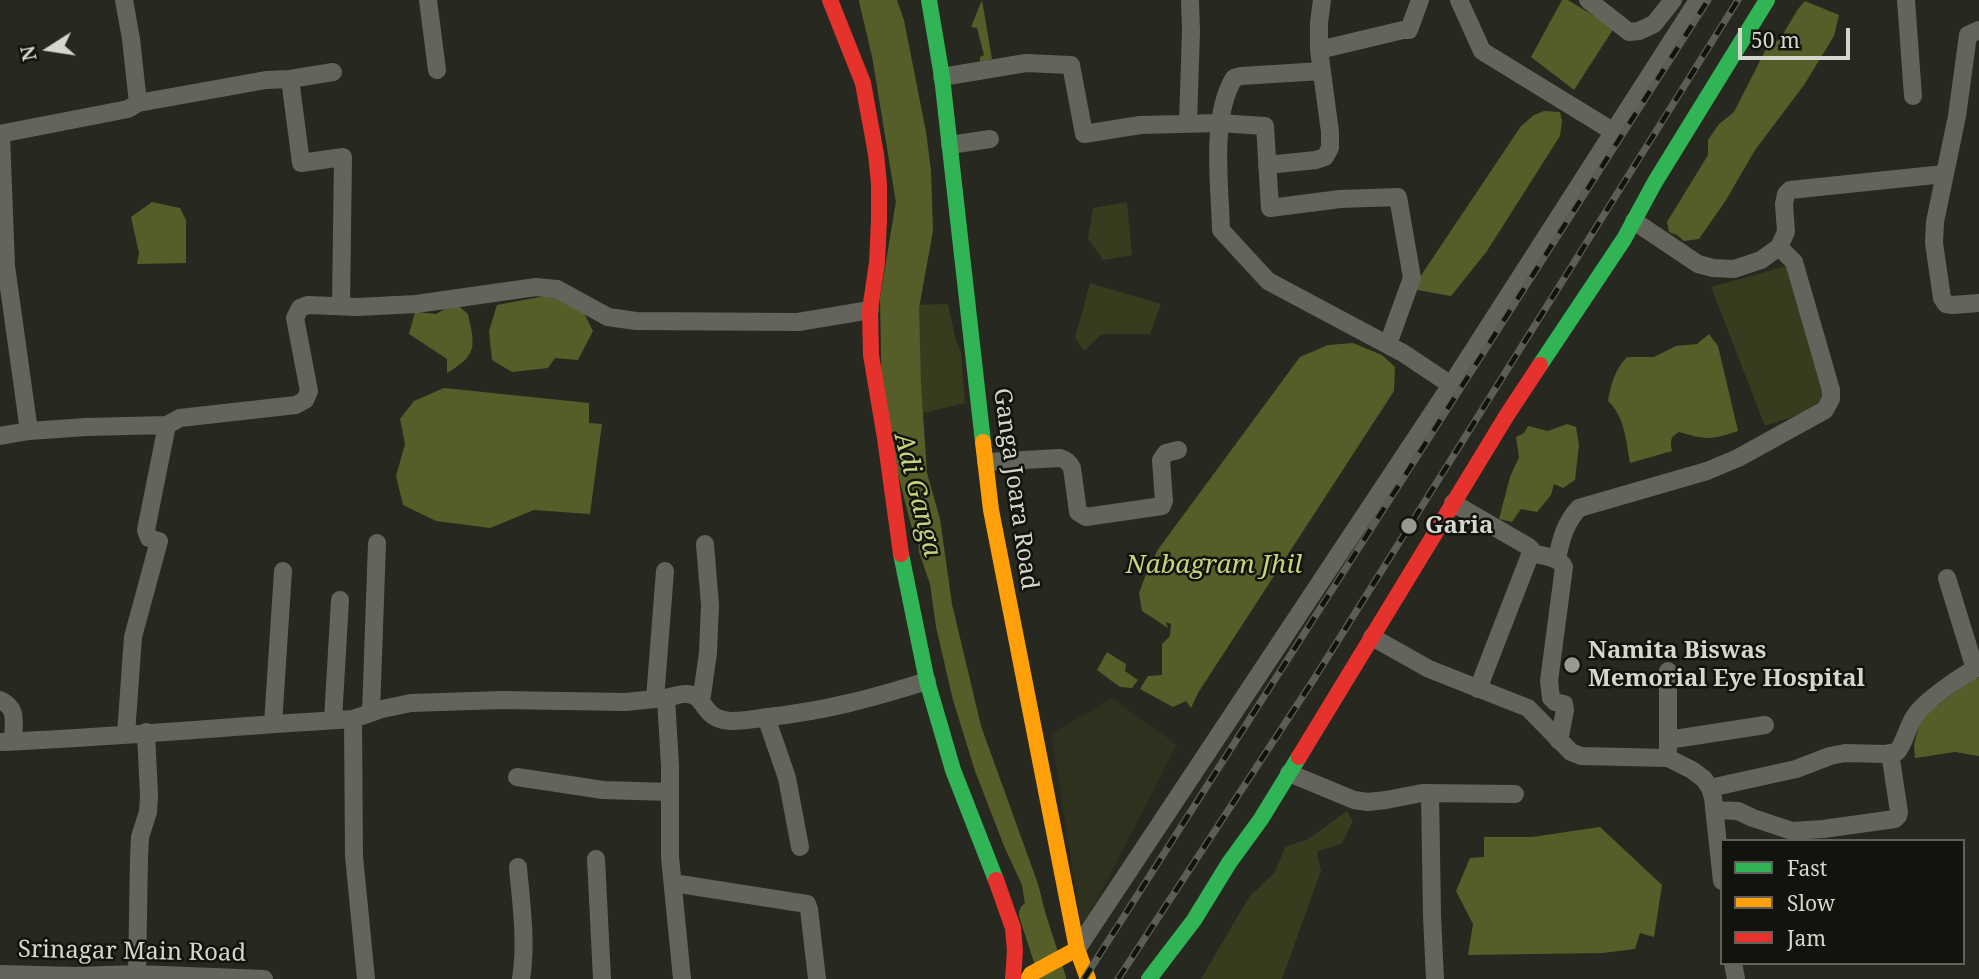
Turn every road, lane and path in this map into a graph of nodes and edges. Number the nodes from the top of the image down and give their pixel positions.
1 (124, 0) edge
2 (428, 0) edge
3 (830, 0) edge
4 (929, 0) edge
5 (1190, 0) edge
6 (1322, 0) edge
7 (1420, 0) edge
8 (1459, 0) edge
9 (1588, 0) edge
10 (1674, 0) edge
11 (1698, 0) edge
12 (1767, 0) edge
13 (1906, 0) edge
14 (1979, 30) edge
15 (1320, 50) junction
16 (437, 70) dead end
17 (1322, 71) junction
18 (333, 72) dead end
19 (942, 77) junction
20 (290, 79) junction
21 (1913, 96) dead end
22 (138, 103) junction
23 (1188, 123) junction
24 (1219, 123) junction
25 (1614, 132) junction
26 (0, 134) edge
27 (990, 139) dead end
28 (950, 145) junction
29 (1267, 165) junction
30 (1944, 174) junction
31 (1634, 221) junction
32 (1779, 247) junction
33 (1979, 303) edge
34 (341, 306) junction
35 (870, 310) junction
36 (1388, 344) junction
37 (1451, 385) junction
38 (167, 425) junction
39 (29, 431) junction
40 (0, 436) edge
41 (1178, 450) dead end
42 (986, 462) junction
43 (1453, 503) junction
44 (377, 543) dead end
45 (705, 544) dead end
46 (1531, 553) junction
47 (1557, 559) junction
48 (283, 571) dead end
49 (665, 571) dead end
50 (1947, 578) dead end
51 (340, 600) dead end
52 (1372, 638) junction
53 (1977, 668) edge
54 (1668, 671) dead end
55 (927, 681) junction
56 (1478, 689) junction
57 (660, 698) junction
58 (0, 700) edge
59 (701, 702) junction
60 (371, 713) junction
61 (766, 717) junction
62 (353, 719) junction
63 (334, 720) junction
64 (273, 724) junction
65 (1765, 725) dead end
66 (146, 732) junction
67 (126, 734) junction
68 (1559, 741) junction
69 (6, 742) edge
70 (1668, 749) junction
71 (1890, 753) junction
72 (1289, 773) junction
73 (517, 777) dead end
74 (1710, 788) junction
75 (670, 792) junction
76 (1430, 793) junction
77 (1514, 794) dead end
78 (1714, 810) junction
79 (800, 847) dead end
80 (596, 859) dead end
81 (1720, 863) edge
82 (518, 867) dead end
83 (673, 883) junction
84 (1077, 949) junction
85 (137, 974) junction
86 (1, 975) edge
87 (1029, 976) edge
88 (87, 977) edge
89 (172, 977) edge
90 (244, 979) edge
91 (264, 979) edge
92 (366, 979) edge
93 (522, 979) edge
94 (603, 979) edge
95 (682, 979) edge
96 (817, 979) edge
97 (1013, 979) edge
98 (1088, 979) edge
99 (1149, 979) edge
100 (1435, 979) edge

1 - 22 street
2 - 16 street
3 - 35 street
4 - 19 street, Ganga Joara Road
5 - 23 street
6 - 15 street
7 - 15 street
8 - 25 street
9 - 10 street
11 - 25 street
12 - 31 street
13 - 21 street
14 - 30 street
15 - 17 street
17 - 24 street
17 - 29 street
18 - 20 street
19 - 23 street
19 - 28 street, Ganga Joara Road
20 - 22 street
20 - 34 street
22 - 26 street
23 - 24 street
24 - 29 street
24 - 36 street
25 - 37 street
26 - 39 street
27 - 28 street
28 - 42 street, Ganga Joara Road
29 - 36 street
30 - 32 street
30 - 33 street
31 - 32 street
31 - 43 street
32 - 47 street
34 - 35 street
34 - 38 street
35 - 55 street
36 - 37 street
37 - 84 street
38 - 39 street
38 - 67 street
39 - 40 street
41 - 42 street
42 - 84 street, Ganga Joara Road
43 - 46 street
43 - 52 street
44 - 60 street
45 - 59 street
46 - 47 street
46 - 56 street
47 - 68 street
48 - 64 street
49 - 57 street
50 - 53 street
51 - 63 street
52 - 56 street
52 - 72 street
53 - 71 street
54 - 70 street
55 - 61 street
55 - 97 street
56 - 68 street
57 - 59 street
57 - 60 street
57 - 75 street
58 - 69 street
59 - 61 street
60 - 62 street
61 - 79 street
62 - 63 street
62 - 92 street
63 - 64 street
64 - 66 street
65 - 70 street
66 - 67 street
66 - 85 street
67 - 69 street
68 - 70 street
70 - 74 street
71 - 74 street
71 - 78 street
72 - 76 street
72 - 99 street
73 - 75 street
74 - 78 street
75 - 83 street
76 - 77 street
76 - 100 street
78 - 81 street
80 - 94 street
82 - 93 street
83 - 95 street
83 - 96 street
84 - 87 street
84 - 98 street, Ganga Joara Road
85 - 88 street, Srinagar Main Road
85 - 89 street, Srinagar Main Road
86 - 88 street, Srinagar Main Road
89 - 90 street, Srinagar Main Road
90 - 91 street, Srinagar Main Road

